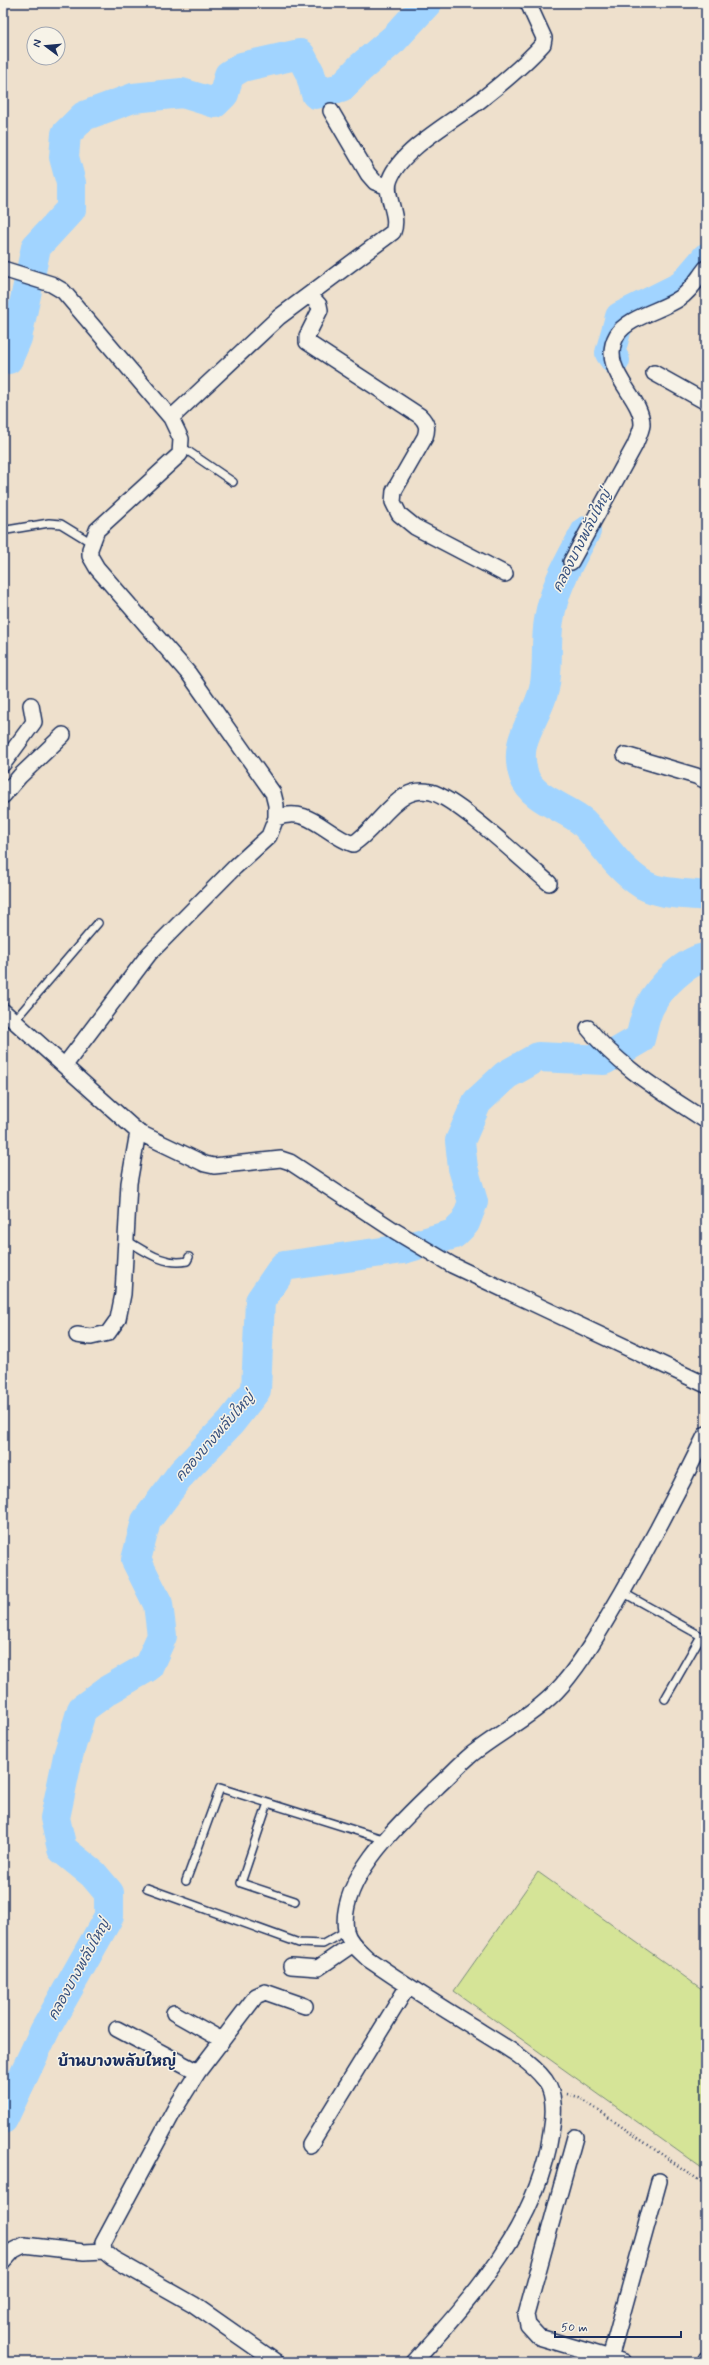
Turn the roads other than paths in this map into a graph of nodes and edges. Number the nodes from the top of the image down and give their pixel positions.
1 (528, 3) edge
2 (331, 111) dead end
3 (388, 187) junction
4 (706, 268) edge
5 (9, 271) edge
6 (310, 295) junction
7 (654, 374) dead end
8 (706, 402) edge
9 (171, 418) junction
10 (182, 447) junction
11 (233, 482) dead end
12 (3, 526) edge
13 (92, 543) junction
14 (571, 562) dead end
15 (505, 574) dead end
16 (32, 705) dead end
17 (64, 735) dead end
18 (625, 755) dead end
19 (3, 764) edge
20 (706, 781) edge
21 (3, 796) edge
22 (276, 818) junction
23 (549, 883) dead end
24 (98, 923) dead end
25 (6, 1015) edge
26 (588, 1028) dead end
27 (65, 1065) junction
28 (706, 1121) edge
29 (138, 1132) junction
30 (126, 1240) junction
31 (189, 1257) dead end
32 (77, 1335) dead end
33 (706, 1385) edge
34 (706, 1434) edge
35 (622, 1592) junction
36 (665, 1699) dead end
37 (268, 1803) junction
38 (386, 1840) junction
39 (186, 1881) dead end
40 (147, 1888) dead end
41 (294, 1901) dead end
42 (346, 1931) junction
43 (353, 1944) junction
44 (291, 1966) dead end
45 (408, 1986) junction
46 (305, 2006) dead end
47 (174, 2013) dead end
48 (117, 2029) dead end
49 (222, 2040) junction
50 (198, 2072) junction
51 (575, 2137) dead end
52 (310, 2145) dead end
53 (659, 2181) dead end
54 (104, 2251) junction
55 (3, 2262) edge
56 (614, 2361) edge
57 (276, 2362) edge
58 (414, 2362) edge

1 - 3 street
2 - 3 street
3 - 6 street
4 - 14 street
5 - 9 street
6 - 9 street
6 - 15 street
7 - 8 street
9 - 10 street
10 - 11 lane
10 - 13 street
12 - 13 lane
13 - 22 street
16 - 19 street
17 - 21 street
18 - 20 street
22 - 23 street
22 - 27 street
24 - 25 lane
25 - 27 street
26 - 28 street
27 - 29 street
29 - 30 street
29 - 33 street
30 - 31 lane
30 - 32 street
34 - 35 street
35 - 36 lane
35 - 38 street
37 - 38 lane
37 - 39 lane
37 - 41 lane
38 - 42 street
40 - 42 lane
42 - 43 street
43 - 44 street
43 - 45 street
45 - 52 street
45 - 58 street
46 - 49 street
47 - 49 street
48 - 50 street
49 - 50 street
50 - 54 street
51 - 56 street
53 - 56 street
54 - 55 street
54 - 57 street

